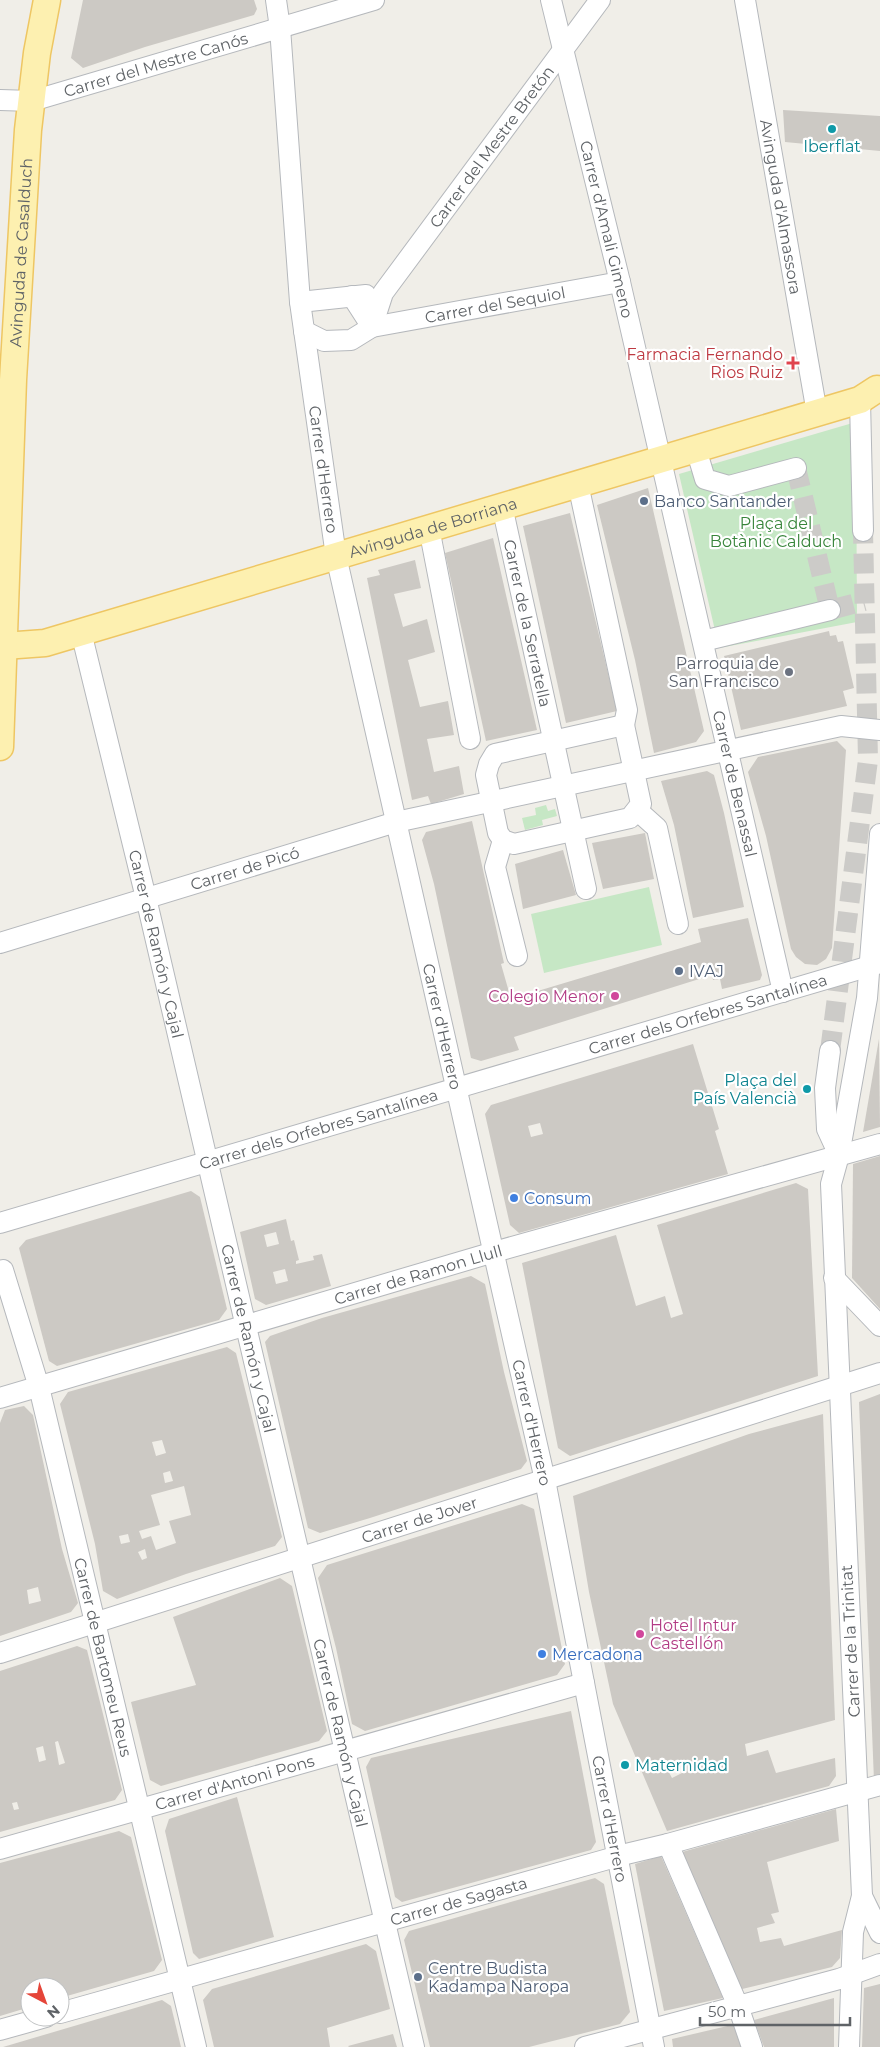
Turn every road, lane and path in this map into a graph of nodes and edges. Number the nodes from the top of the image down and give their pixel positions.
1 (48, 0) edge
2 (276, 0) edge
3 (374, 0) edge
4 (551, 0) edge
5 (600, 0) edge
6 (745, 0) edge
7 (280, 28) junction
8 (564, 48) junction
9 (0, 100) edge
10 (32, 101) junction
11 (620, 282) junction
12 (383, 293) junction
13 (352, 296) junction
14 (300, 302) junction
15 (372, 327) junction
16 (304, 331) junction
17 (7, 369) edge
18 (875, 394) edge
19 (817, 413) junction
20 (696, 449) junction
21 (659, 460) junction
22 (796, 468) dead end
23 (578, 484) junction
24 (502, 506) junction
25 (429, 528) junction
26 (863, 531) tunnel mouth
27 (336, 556) junction
28 (830, 610) dead end
29 (81, 632) junction
30 (703, 641) junction
31 (2, 646) edge
32 (624, 725) junction
33 (880, 730) edge
34 (470, 739) dead end
35 (554, 741) junction
36 (0, 747) edge
37 (728, 750) junction
38 (634, 771) junction
39 (564, 786) junction
40 (492, 802) junction
41 (638, 811) junction
42 (396, 822) junction
43 (574, 830) junction
44 (880, 834) edge
45 (503, 840) junction
46 (586, 889) dead end
47 (146, 898) junction
48 (678, 924) dead end
49 (0, 943) edge
50 (517, 956) dead end
51 (874, 965) edge
52 (783, 992) junction
53 (830, 1051) tunnel mouth
54 (456, 1088) junction
55 (880, 1144) edge
56 (839, 1155) junction
57 (207, 1162) junction
58 (0, 1223) edge
59 (494, 1252) junction
60 (3, 1270) dead end
61 (834, 1278) junction
62 (246, 1326) junction
63 (880, 1326) edge
64 (880, 1373) edge
65 (39, 1387) junction
66 (838, 1387) junction
67 (0, 1398) edge
68 (545, 1480) junction
69 (300, 1558) junction
70 (95, 1623) junction
71 (0, 1653) edge
72 (584, 1683) junction
73 (345, 1751) junction
74 (880, 1785) edge
75 (857, 1792) junction
76 (139, 1810) junction
77 (668, 1844) junction
78 (0, 1848) edge
79 (617, 1857) junction
80 (862, 1896) junction
81 (385, 1923) junction
82 (880, 1933) edge
83 (880, 1964) edge
84 (852, 1976) junction
85 (180, 1980) junction
86 (738, 2006) junction
87 (70, 2010) edge
88 (20, 2024) edge
89 (0, 2030) edge
90 (652, 2038) edge
91 (196, 2047) edge
92 (414, 2047) edge
93 (585, 2047) edge
94 (752, 2047) edge
95 (849, 2047) edge

1 - 10 main road, Avinguda de Casalduch
2 - 7 street, Carrer d'Herrero
3 - 7 street, Carrer del Mestre Canós
4 - 8 street, Carrer d'Amali Gimeno
5 - 8 street, Carrer del Mestre Bretón
6 - 19 street, Avinguda d'Almassora
7 - 10 street, Carrer del Mestre Canós
7 - 14 street, Carrer d'Herrero
8 - 11 street, Carrer d'Amali Gimeno
8 - 12 street, Carrer del Mestre Bretón
9 - 10 street, Carrer del Mestre Canós
10 - 17 main road, Avinguda de Casalduch
11 - 15 street, Carrer del Sequiol
11 - 21 street, Carrer d'Amali Gimeno
12 - 13 street
12 - 15 street, Carrer del Mestre Bretón
13 - 14 street
13 - 15 street
14 - 16 street, Carrer d'Herrero
15 - 16 street
16 - 27 street, Carrer d'Herrero
17 - 31 main road, Avinguda de Casalduch
18 - 19 main road, Avinguda de Borriana
18 - 26 street
19 - 20 main road, Avinguda de Borriana
20 - 21 main road, Avinguda de Borriana
20 - 22 street
21 - 23 main road, Avinguda de Borriana
21 - 30 street, Carrer de Benassal
23 - 24 main road, Avinguda de Borriana
23 - 32 street
24 - 25 main road, Avinguda de Borriana
24 - 35 street, Carrer de la Serratella
25 - 27 main road, Avinguda de Borriana
25 - 34 street
27 - 29 main road, Avinguda de Borriana
27 - 42 street, Carrer d'Herrero
28 - 30 street
29 - 31 main road, Avinguda de Borriana
29 - 47 street, Carrer de Ramón y Cajal
30 - 37 street, Carrer de Benassal
31 - 36 main road, Avinguda de Casalduch
32 - 35 street
32 - 38 street
33 - 37 street, Carrer de Picó
35 - 39 street, Carrer de la Serratella
35 - 40 street
37 - 38 street, Carrer de Picó
37 - 52 street, Carrer de Benassal
38 - 39 street, Carrer de Picó
38 - 41 street
39 - 40 street, Carrer de Picó
39 - 43 street, Carrer de la Serratella
40 - 42 street, Carrer de Picó
40 - 45 street
41 - 43 street
41 - 48 street
42 - 47 street, Carrer de Picó
42 - 54 street, Carrer d'Herrero
43 - 45 street
43 - 46 street, Carrer de la Serratella
44 - 51 street
45 - 50 street
47 - 49 street, Carrer de Picó
47 - 57 street, Carrer de Ramón y Cajal
51 - 52 street, Carrer dels Orfebres Santalínea
51 - 56 street
52 - 54 street, Carrer dels Orfebres Santalínea
53 - 56 street
54 - 57 street, Carrer dels Orfebres Santalínea
54 - 59 street, Carrer d'Herrero
55 - 56 street, Carrer de Ramon Llull
56 - 59 street, Carrer de Ramon Llull
56 - 61 street, Carrer de la Trinitat
57 - 58 street, Carrer dels Orfebres Santalínea
57 - 62 street, Carrer de Ramón y Cajal
59 - 62 street, Carrer de Ramon Llull
59 - 68 street, Carrer d'Herrero
60 - 65 street, Carrer de Bartomeu Reus
61 - 63 street
61 - 66 street, Carrer de la Trinitat
62 - 65 street, Carrer de Ramon Llull
62 - 69 street, Carrer de Ramón y Cajal
64 - 66 street
65 - 67 street, Carrer de Ramon Llull
65 - 70 street, Carrer de Bartomeu Reus
66 - 68 street, Carrer de Jover
66 - 75 street, Carrer de la Trinitat
68 - 69 street, Carrer de Jover
68 - 72 street, Carrer d'Herrero
69 - 70 street, Carrer de Jover
69 - 73 street, Carrer de Ramón y Cajal
70 - 71 street, Carrer de Jover
70 - 76 street, Carrer de Bartomeu Reus
72 - 73 street, Carrer d'Antoni Pons
72 - 79 street, Carrer d'Herrero
73 - 76 street, Carrer d'Antoni Pons
73 - 81 street, Carrer de Ramón y Cajal
74 - 75 street, Carrer de Sagasta
75 - 77 street, Carrer de Sagasta
75 - 80 street, Carrer de la Trinitat
76 - 78 street, Carrer d'Antoni Pons
76 - 85 street, Carrer de Bartomeu Reus
77 - 79 street, Carrer de Sagasta
77 - 86 street
79 - 81 street, Carrer de Sagasta
79 - 90 street, Carrer d'Herrero
80 - 82 street, Carrer de la Trinitat
80 - 84 street, Carrer de la Trinitat
81 - 85 street, Carrer de Sagasta
81 - 92 street, Carrer de Ramón y Cajal
83 - 84 street
84 - 86 street
84 - 95 street, Carrer de la Trinitat
85 - 87 street, Carrer de Sagasta
85 - 91 street, Carrer de Bartomeu Reus
86 - 90 street
86 - 94 street
88 - 89 street
90 - 93 street

